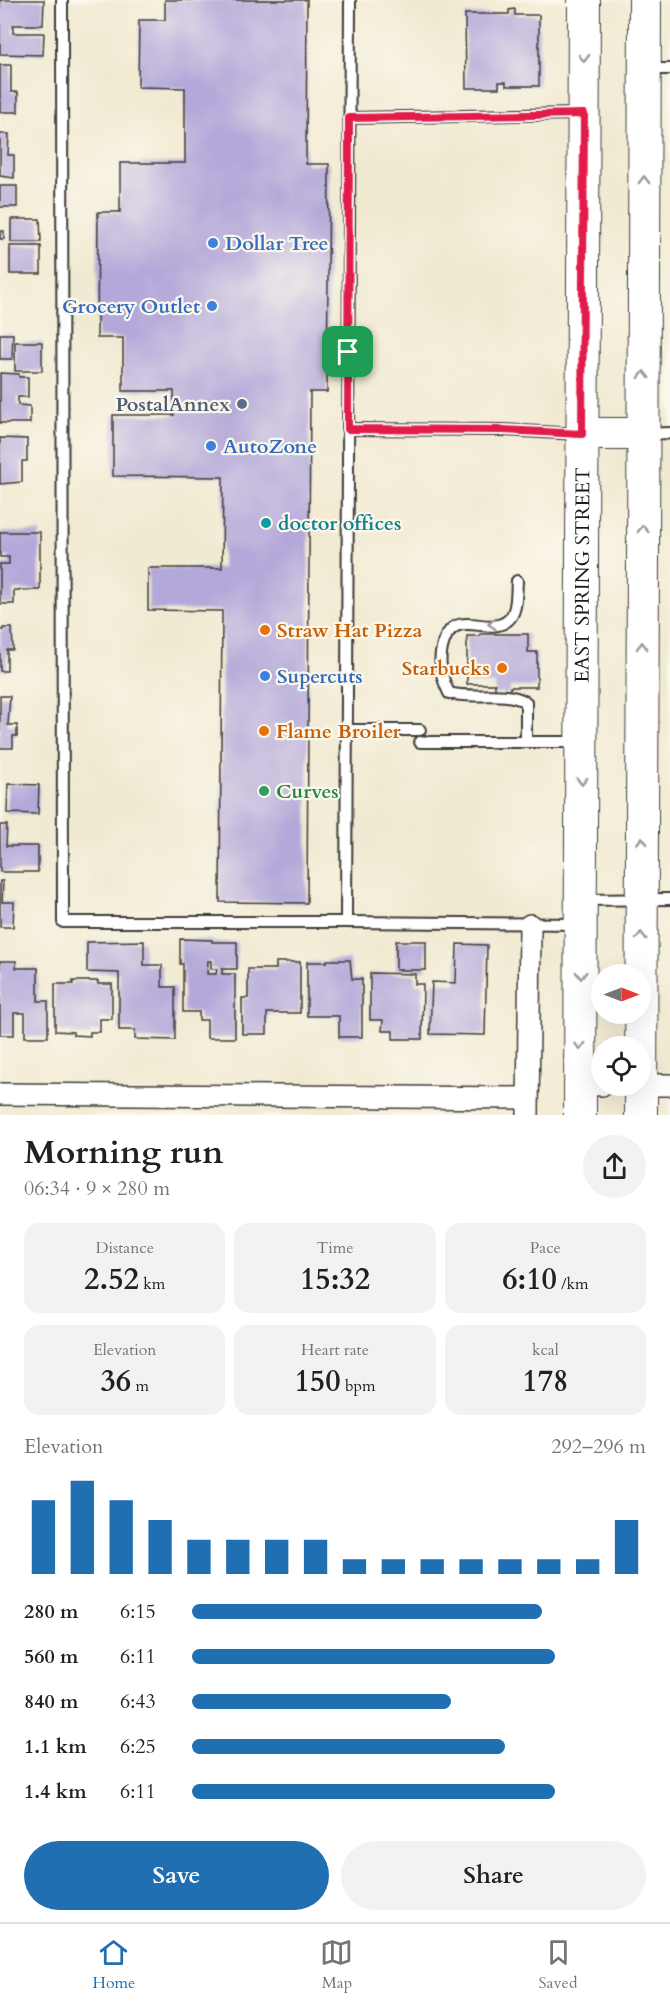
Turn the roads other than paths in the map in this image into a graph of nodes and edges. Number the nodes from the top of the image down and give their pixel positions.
1 (62, 0) edge
2 (350, 0) edge
3 (584, 0) edge
4 (645, 0) edge
5 (657, 69) edge
6 (584, 114) junction
7 (349, 118) junction
8 (348, 429) junction
9 (657, 433) edge
10 (582, 434) junction
11 (517, 581) dead end
12 (346, 730) junction
13 (420, 730) dead end
14 (526, 741) junction
15 (420, 742) dead end
16 (581, 742) junction
17 (656, 899) edge
18 (582, 912) junction
19 (346, 922) junction
20 (530, 925) junction
21 (645, 1036) edge
22 (651, 1085) edge
23 (670, 1085) edge
24 (0, 1094) edge
25 (587, 1095) edge
26 (641, 1096) edge
27 (528, 1107) edge
28 (641, 1115) edge

1 - 19 lane
2 - 7 lane
3 -> 6 main road, EAST SPRING STREET
4 - 5 main road
9 -> 5 main road
6 - 7 lane
6 - 10 main road, EAST SPRING STREET
7 - 8 lane
8 - 10 lane
8 - 12 lane
9 - 10 main road
17 -> 9 main road
10 - 16 main road, EAST SPRING STREET
11 -> 14 lane
12 - 13 lane
12 - 19 lane
14 - 15 lane
14 - 16 lane
16 -> 18 main road, EAST SPRING STREET
17 - 18 lane
21 -> 17 main road
18 - 20 lane
18 -> 25 main road, EAST SPRING STREET
19 - 20 lane
20 - 27 street
22 - 23 street
24 - 27 street
26 - 28 main road

